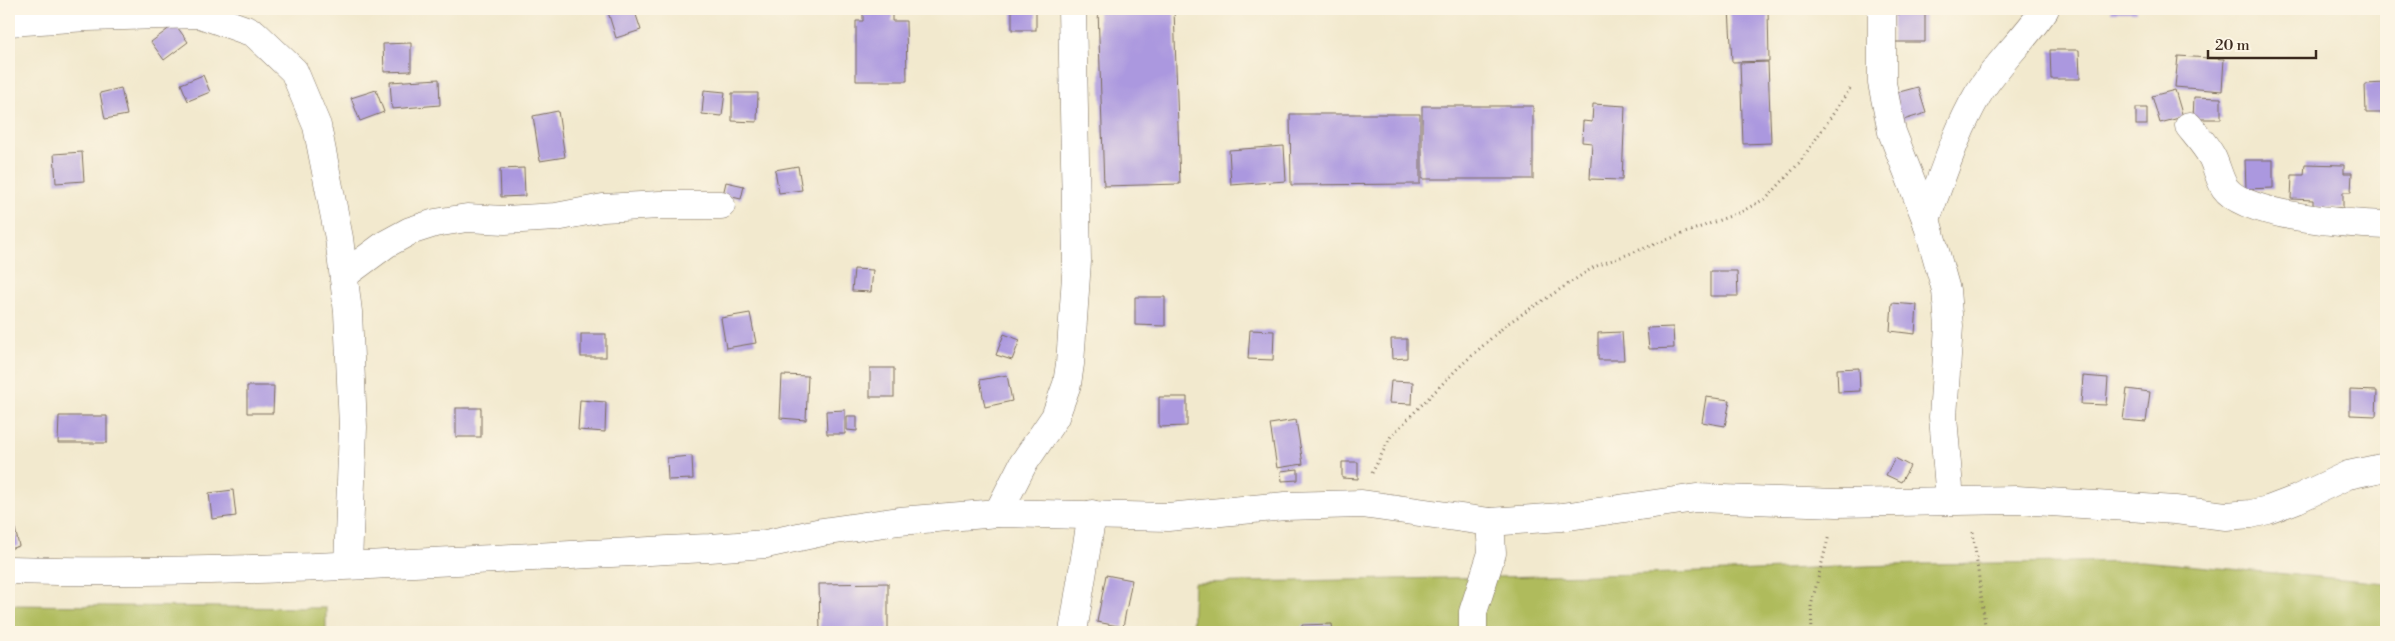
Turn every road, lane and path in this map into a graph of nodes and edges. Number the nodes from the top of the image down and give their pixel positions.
1 (1072, 9) edge
2 (1882, 9) edge
3 (2045, 9) edge
4 (9, 22) edge
5 (1882, 46) junction
6 (2189, 126) dead end
7 (720, 204) dead end
8 (1926, 219) junction
9 (2386, 225) edge
10 (344, 275) junction
11 (2386, 467) edge
12 (1958, 500) junction
13 (1836, 503) junction
14 (1362, 504) junction
15 (998, 513) junction
16 (1092, 514) junction
17 (1490, 522) junction
18 (348, 565) junction
19 (9, 570) edge
20 (1073, 632) edge
21 (1474, 632) edge
22 (1812, 632) edge
23 (1987, 632) edge

1 - 15 street
2 - 5 street
3 - 8 street
4 - 10 street
5 - 8 street
5 - 14 path
6 - 9 street
7 - 10 street
8 - 12 street
10 - 18 street
11 - 12 street
12 - 13 street
12 - 23 path
13 - 17 street
13 - 22 path
14 - 16 street
14 - 17 street
15 - 16 street
15 - 18 street
16 - 20 street
17 - 21 street
18 - 19 street

